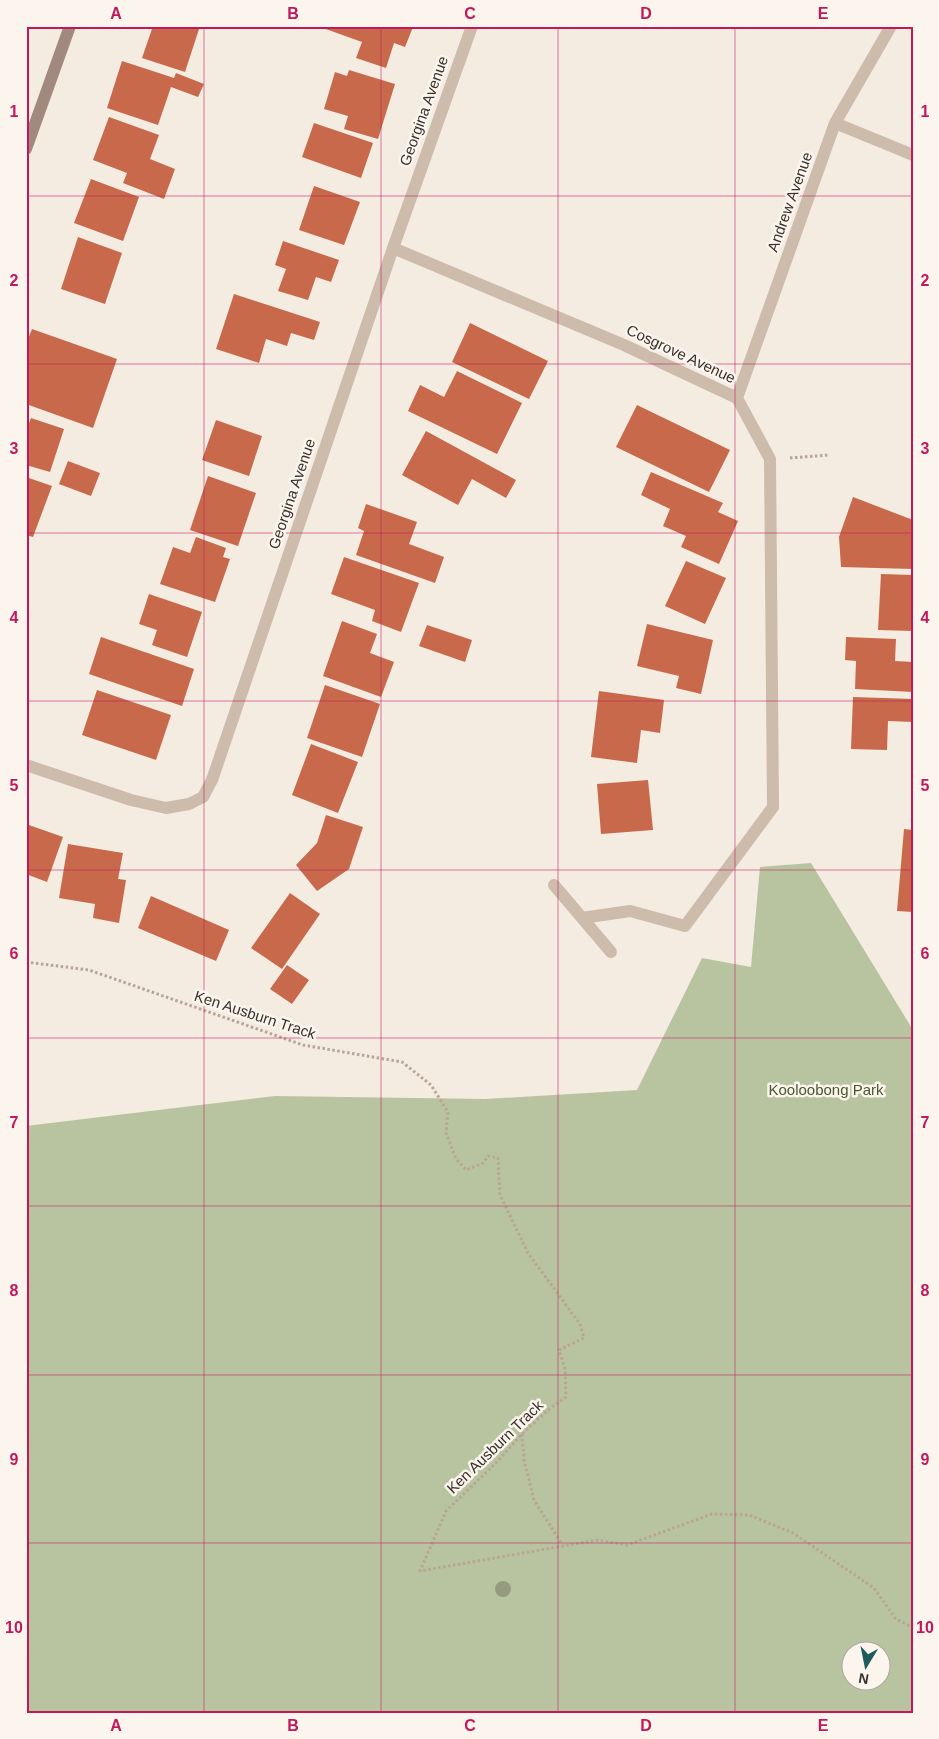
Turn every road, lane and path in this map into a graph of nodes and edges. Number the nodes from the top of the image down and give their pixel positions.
1 (70, 26) edge
2 (472, 26) edge
3 (891, 26) edge
4 (835, 123) junction
5 (26, 149) edge
6 (913, 155) edge
7 (393, 248) junction
8 (737, 398) junction
9 (829, 455) dead end
10 (770, 459) junction
11 (26, 764) edge
12 (554, 885) dead end
13 (582, 918) junction
14 (611, 952) dead end
15 (26, 962) edge
16 (522, 1434) junction
17 (563, 1546) junction
18 (913, 1628) edge

1 - 5 main road
2 - 7 street, Georgina Avenue
3 - 4 street, Andrew Avenue
4 - 6 street
4 - 8 street, Andrew Avenue
7 - 8 street, Cosgrove Avenue
7 - 11 street, Georgina Avenue
8 - 10 street, Cosgrove Avenue
9 - 10 path
10 - 13 street, Cosgrove Avenue
12 - 13 street
13 - 14 street
15 - 16 path, Ken Ausburn Track
16 - 17 path
16 - 17 path, Ken Ausburn Track
17 - 18 path, Ken Ausburn Track

